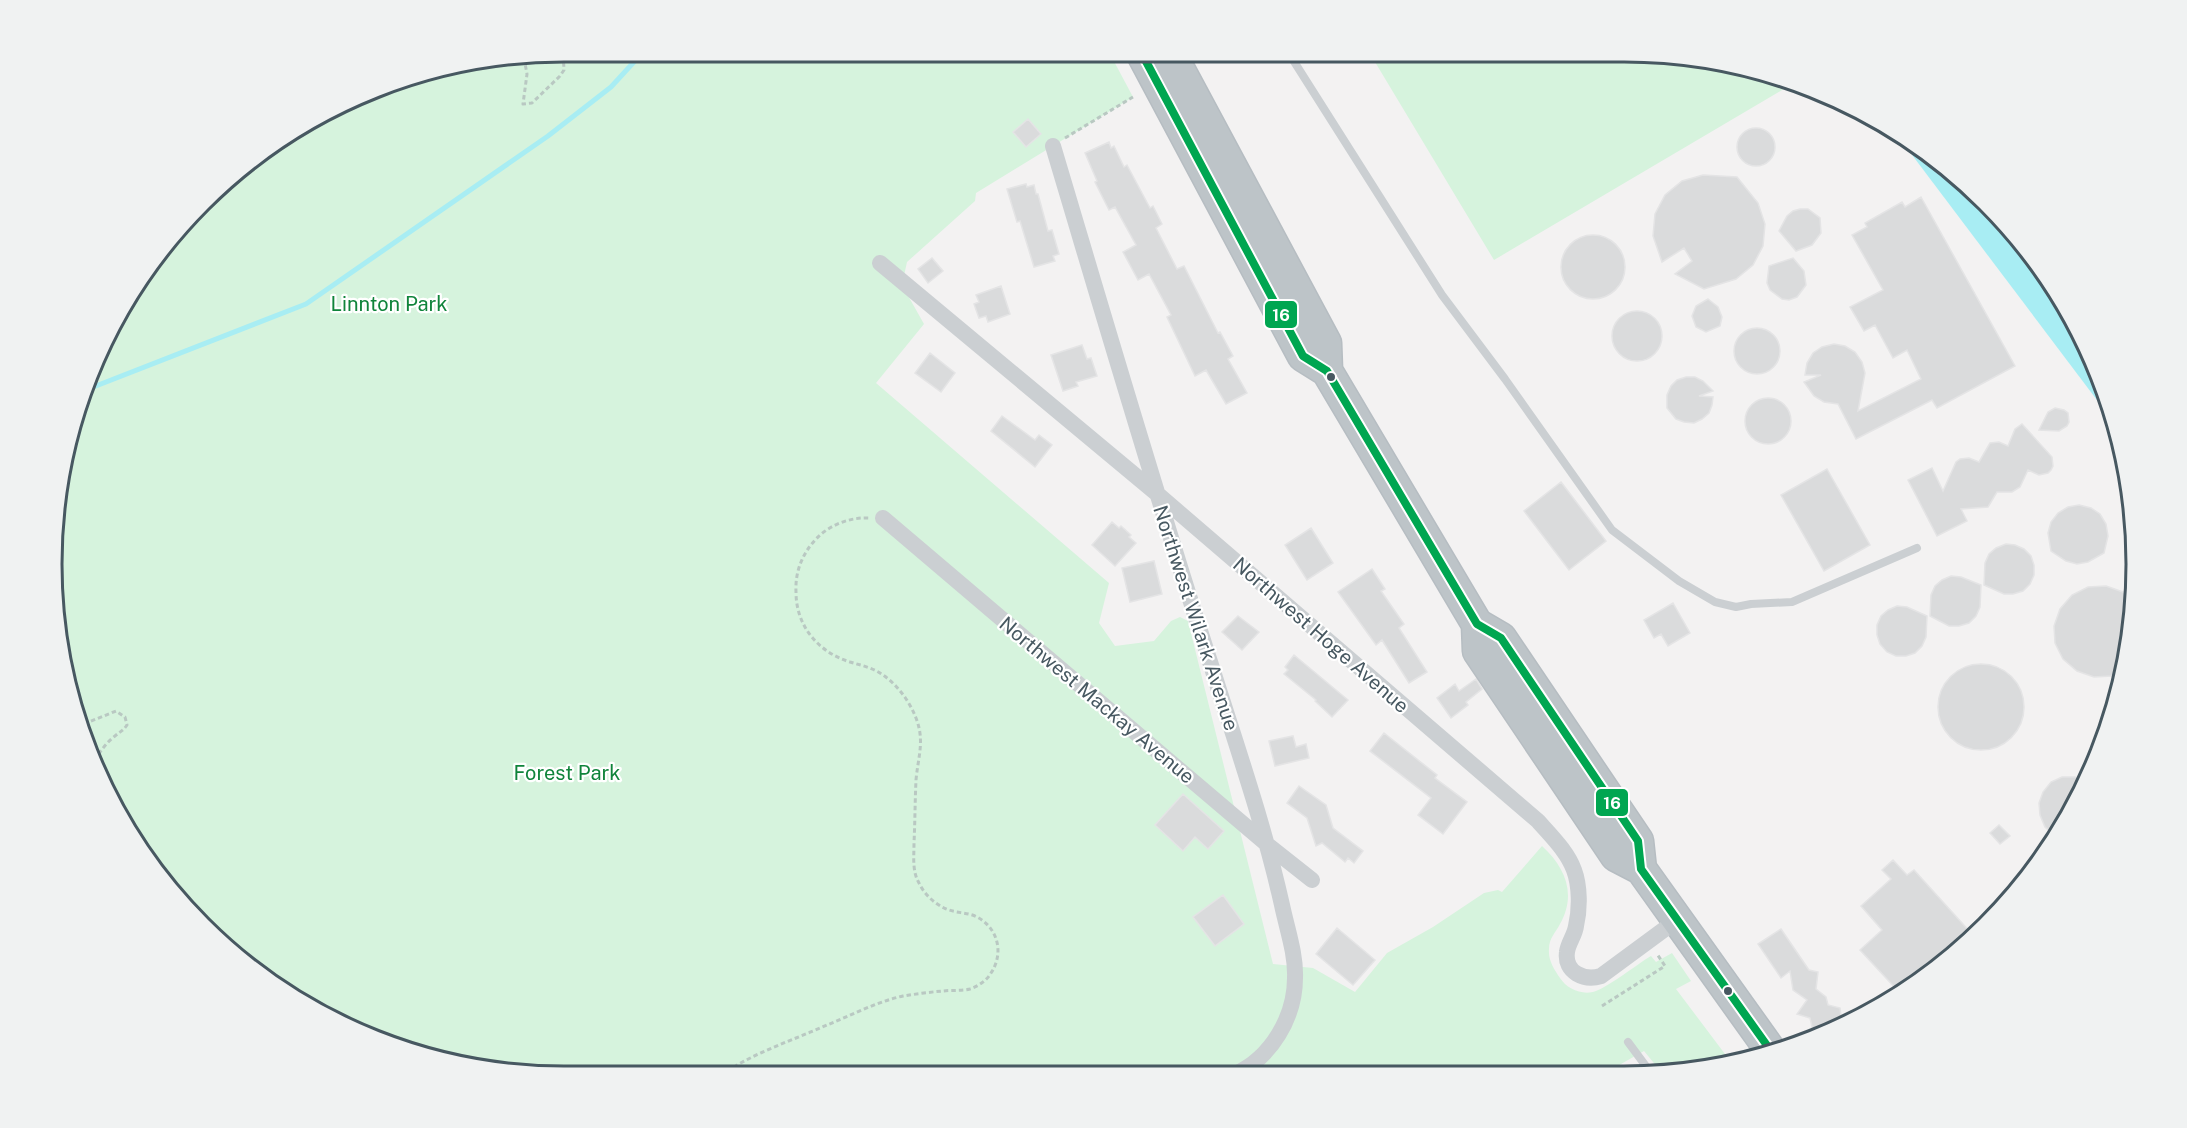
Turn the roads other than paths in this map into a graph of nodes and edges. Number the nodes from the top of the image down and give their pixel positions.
1 (1146, 62) edge
2 (1175, 62) edge
3 (1294, 62) edge
4 (1053, 146) road end
5 (880, 263) dead end
6 (1327, 371) junction
7 (1155, 492) junction
8 (883, 518) road end
9 (1917, 548) dead end
10 (1269, 846) junction
11 (1312, 880) dead end
12 (1677, 920) junction
13 (1628, 1042) dead end
14 (1767, 1045) edge
15 (1645, 1065) edge
16 (1249, 1066) edge

1 - 6 highway
2 - 6 highway
3 - 9 lane
4 - 7 street, Northwest Wilark Avenue
5 - 7 street, Northwest Hoge Avenue
6 - 12 highway
7 - 10 street, Northwest Wilark Avenue
7 - 12 street, Northwest Hoge Avenue
8 - 10 street, Northwest Mackay Avenue
10 - 11 street, Northwest Mackay Avenue
10 - 16 street, Northwest Wilark Avenue
12 - 14 highway
13 - 15 lane

